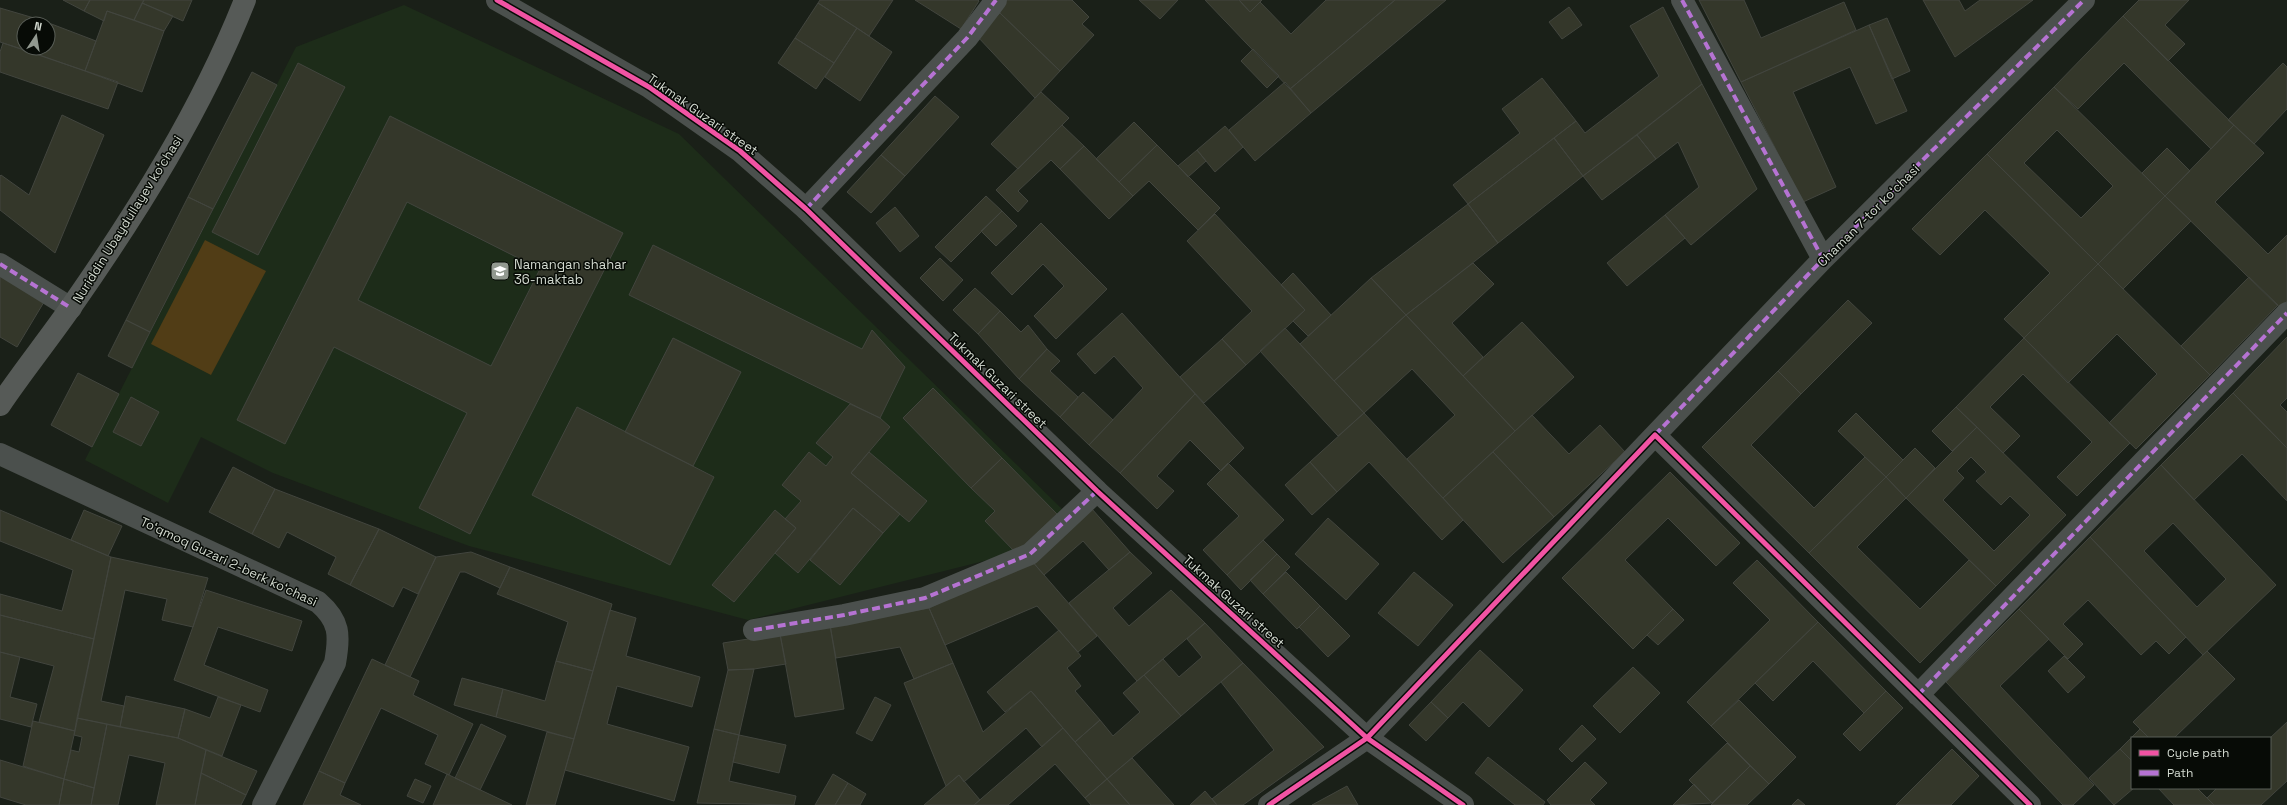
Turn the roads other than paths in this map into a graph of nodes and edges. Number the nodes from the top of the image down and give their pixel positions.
1 (245, 0) edge
2 (497, 0) edge
3 (996, 0) edge
4 (1682, 0) edge
5 (2084, 0) edge
6 (806, 209) junction
7 (1823, 259) junction
8 (0, 264) edge
9 (71, 308) junction
10 (2287, 312) edge
11 (0, 405) edge
12 (1655, 435) junction
13 (0, 454) edge
14 (1097, 491) junction
15 (754, 630) dead end
16 (1918, 695) junction
17 (1367, 738) junction
18 (263, 805) edge
19 (1269, 805) edge
20 (1463, 805) edge
21 (2030, 805) edge

1 - 9 main road, Nuriddin Ubaydullayev koʻchasi
2 - 6 street, Tukmak Guzari street
3 - 6 street
4 - 7 street
5 - 7 street, Chaman 7-tor koʻchasi
6 - 14 street, Tukmak Guzari street
7 - 12 street, Chaman 7-tor koʻchasi
8 - 9 street
9 - 11 main road, Nuriddin Ubaydullayev koʻchasi
10 - 16 street
12 - 16 street
12 - 17 street, Chaman 7-tor koʻchasi
13 - 18 street, Toʻqmoq Guzari 2-berk koʻchasi
14 - 15 street
14 - 17 street, Tukmak Guzari street
16 - 21 street
17 - 19 street, Chaman 7-tor koʻchasi
17 - 20 street, Tukmak Guzari street

